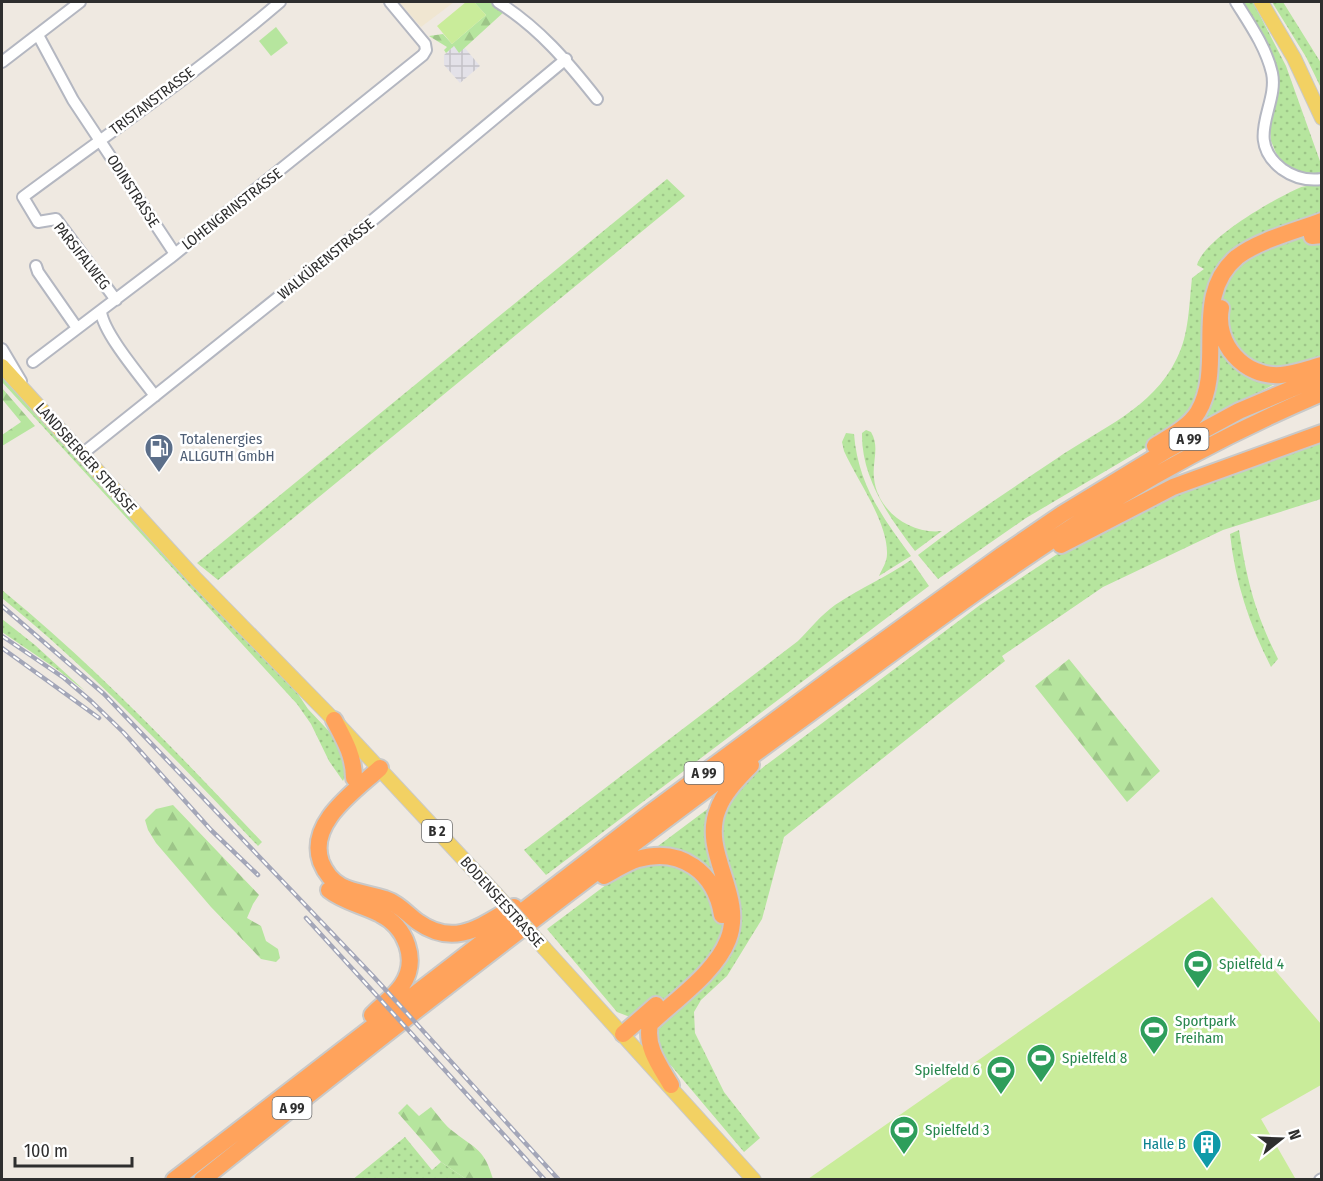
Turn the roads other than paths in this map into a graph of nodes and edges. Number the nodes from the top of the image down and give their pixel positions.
1 (80, 2) edge
2 (390, 2) edge
3 (498, 2) edge
4 (1236, 2) edge
5 (1261, 2) edge
6 (273, 4) edge
7 (38, 34) junction
8 (566, 59) junction
9 (2, 62) edge
10 (597, 99) dead end
11 (1322, 118) edge
12 (100, 140) junction
13 (1322, 179) edge
14 (23, 197) joint
15 (1322, 221) edge
16 (1318, 235) edge
17 (175, 254) junction
18 (36, 266) dead end
19 (116, 300) junction
20 (101, 312) junction
21 (76, 328) junction
22 (2, 349) edge
23 (33, 362) dead end
24 (1322, 365) edge
25 (2, 366) edge
26 (1322, 376) edge
27 (26, 392) junction
28 (1322, 393) edge
29 (155, 396) junction
30 (1322, 434) edge
31 (82, 454) junction
32 (1062, 514) junction
33 (170, 551) joint
34 (993, 579) junction
35 (334, 720) junction
36 (771, 741) junction
37 (376, 764) junction
38 (357, 782) junction
39 (341, 797) junction
40 (574, 872) junction
41 (566, 894) junction
42 (664, 1004) junction
43 (649, 1021) junction
44 (627, 1038) junction
45 (346, 1046) junction
46 (671, 1085) junction
47 (174, 1179) edge
48 (202, 1179) edge
49 (754, 1179) edge

1 - 7 street
2 - 17 street, LOHENGRINSTRASSE
3 - 8 street
4 - 13 street
5 - 11 main road
6 - 12 street, TRISTANSTRASSE
7 - 9 street
7 - 12 street, ODINSTRASSE
8 - 10 street
8 - 29 street, WALKÜRENSTRASSE
12 - 14 street, TRISTANSTRASSE
12 - 17 street, ODINSTRASSE
14 - 19 street, PARSIFALWEG
15 - 32 highway
16 - 24 highway
17 - 19 street, LOHENGRINSTRASSE
18 - 21 street
19 - 20 street, LOHENGRINSTRASSE
20 - 21 street, LOHENGRINSTRASSE
20 - 29 street
21 - 23 street, LOHENGRINSTRASSE
22 - 27 street
25 - 27 main road, LANDSBERGER STRASSE
26 - 32 highway, A 99
27 - 31 main road, LANDSBERGER STRASSE
28 - 34 highway, A 99
29 - 31 street, WALKÜRENSTRASSE
30 - 34 highway
31 - 33 main road, LANDSBERGER STRASSE
32 - 40 highway, A 99
33 - 35 main road, BODENSEESTRASSE
34 - 36 highway, A 99
35 - 37 main road, BODENSEESTRASSE
35 - 38 highway
36 - 41 highway, A 99
36 - 42 highway
37 - 38 highway
37 - 44 main road, BODENSEESTRASSE / B 2, bridge
38 - 39 highway
39 - 40 highway
39 - 45 highway
40 - 45 highway, A 99
41 - 42 highway
41 - 48 highway, A 99
42 - 43 highway
43 - 44 highway
43 - 46 highway
44 - 46 main road, BODENSEESTRASSE / B 2
45 - 47 highway, A 99
46 - 49 main road, BODENSEESTRASSE / B 2

